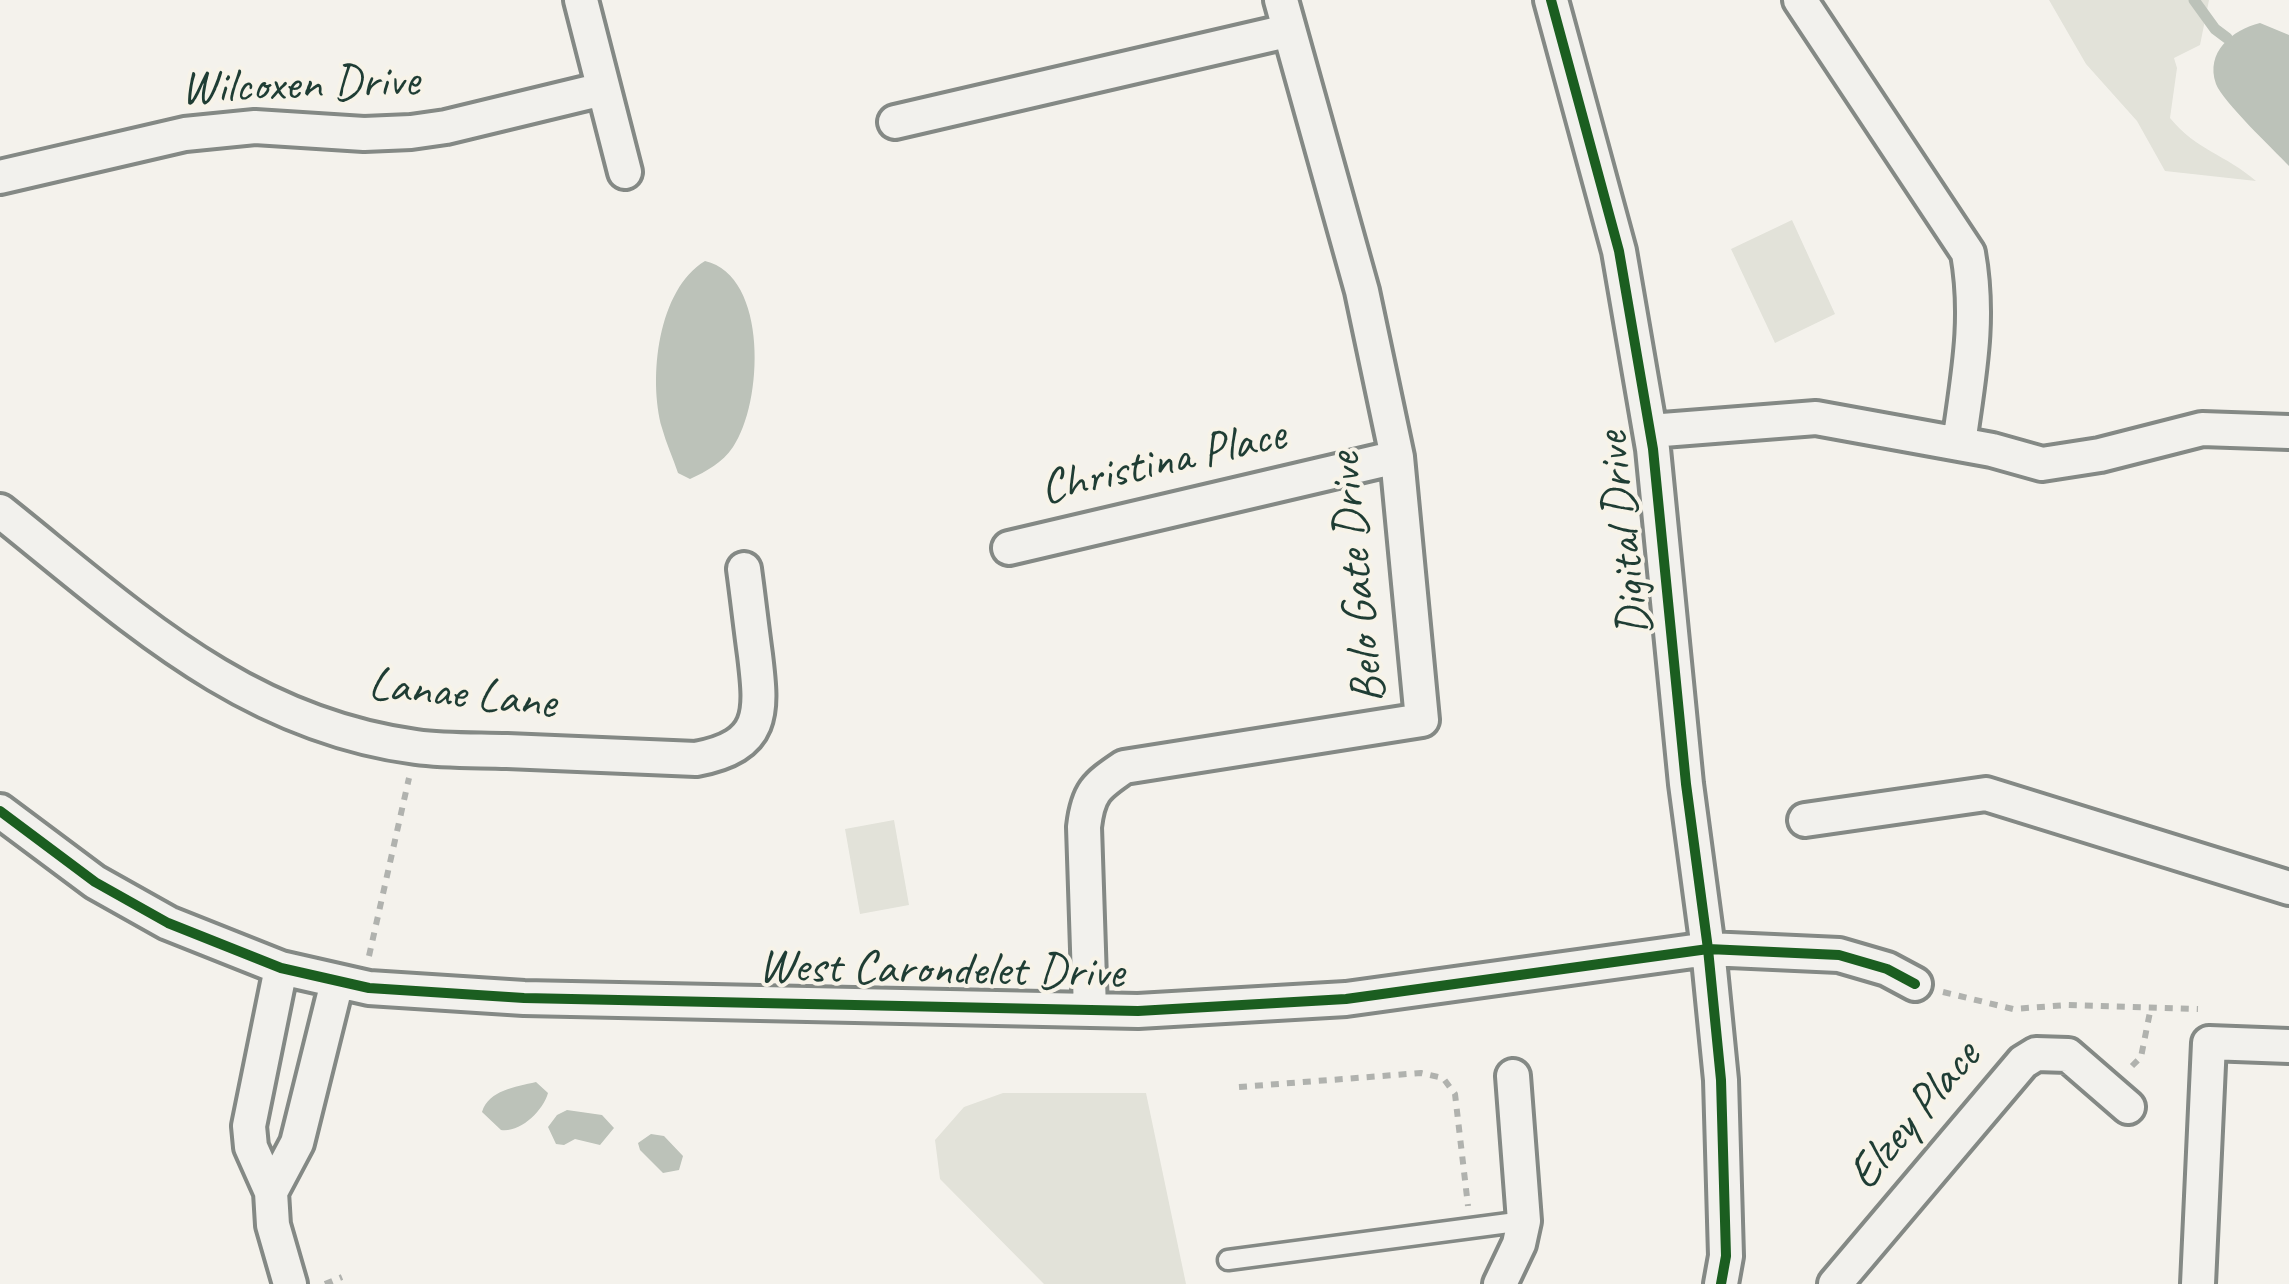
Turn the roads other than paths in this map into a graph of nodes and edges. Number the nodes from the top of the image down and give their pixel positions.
1 (580, 0) edge
2 (1551, 0) edge
3 (1800, 0) edge
4 (1284, 16) edge
5 (603, 88) junction
6 (895, 122) dead end
7 (625, 172) dead end
8 (0, 177) edge
9 (1650, 432) junction
10 (2289, 432) edge
11 (1959, 444) junction
12 (1397, 457) junction
13 (0, 510) edge
14 (1008, 548) dead end
15 (744, 570) dead end
16 (0, 811) edge
17 (1805, 820) dead end
18 (2289, 888) edge
19 (1708, 949) junction
20 (281, 968) junction
21 (349, 984) junction
22 (1915, 984) road end
23 (1090, 1010) junction
24 (2289, 1046) edge
25 (1513, 1076) dead end
26 (2119, 1100) road end
27 (271, 1192) junction
28 (1524, 1221) junction
29 (1228, 1260) dead end
30 (290, 1284) edge
31 (1500, 1284) edge
32 (1721, 1284) edge
33 (1835, 1284) edge
34 (2198, 1284) edge

1 - 5 street
2 - 9 street, Digital Drive
3 - 11 street
4 - 6 street
4 - 12 street, Belo Gate Drive
5 - 7 street
5 - 8 street, Wilcoxen Drive
9 - 11 street
9 - 19 street, Digital Drive
10 - 11 street
12 - 14 street, Christina Place
12 - 23 street, Belo Gate Drive
13 - 15 street, Lanae Lane
16 - 20 street, West Carondelet Drive
17 - 18 street
19 - 22 street, West Carondelet Drive
19 - 23 street, West Carondelet Drive
19 - 32 street, Digital Drive
20 - 21 street, West Carondelet Drive
20 - 27 street
21 - 23 street, West Carondelet Drive
21 - 27 street
24 - 34 street
25 - 28 street
26 - 33 street, Elzey Place
27 - 30 street
28 - 29 lane
28 - 31 street

